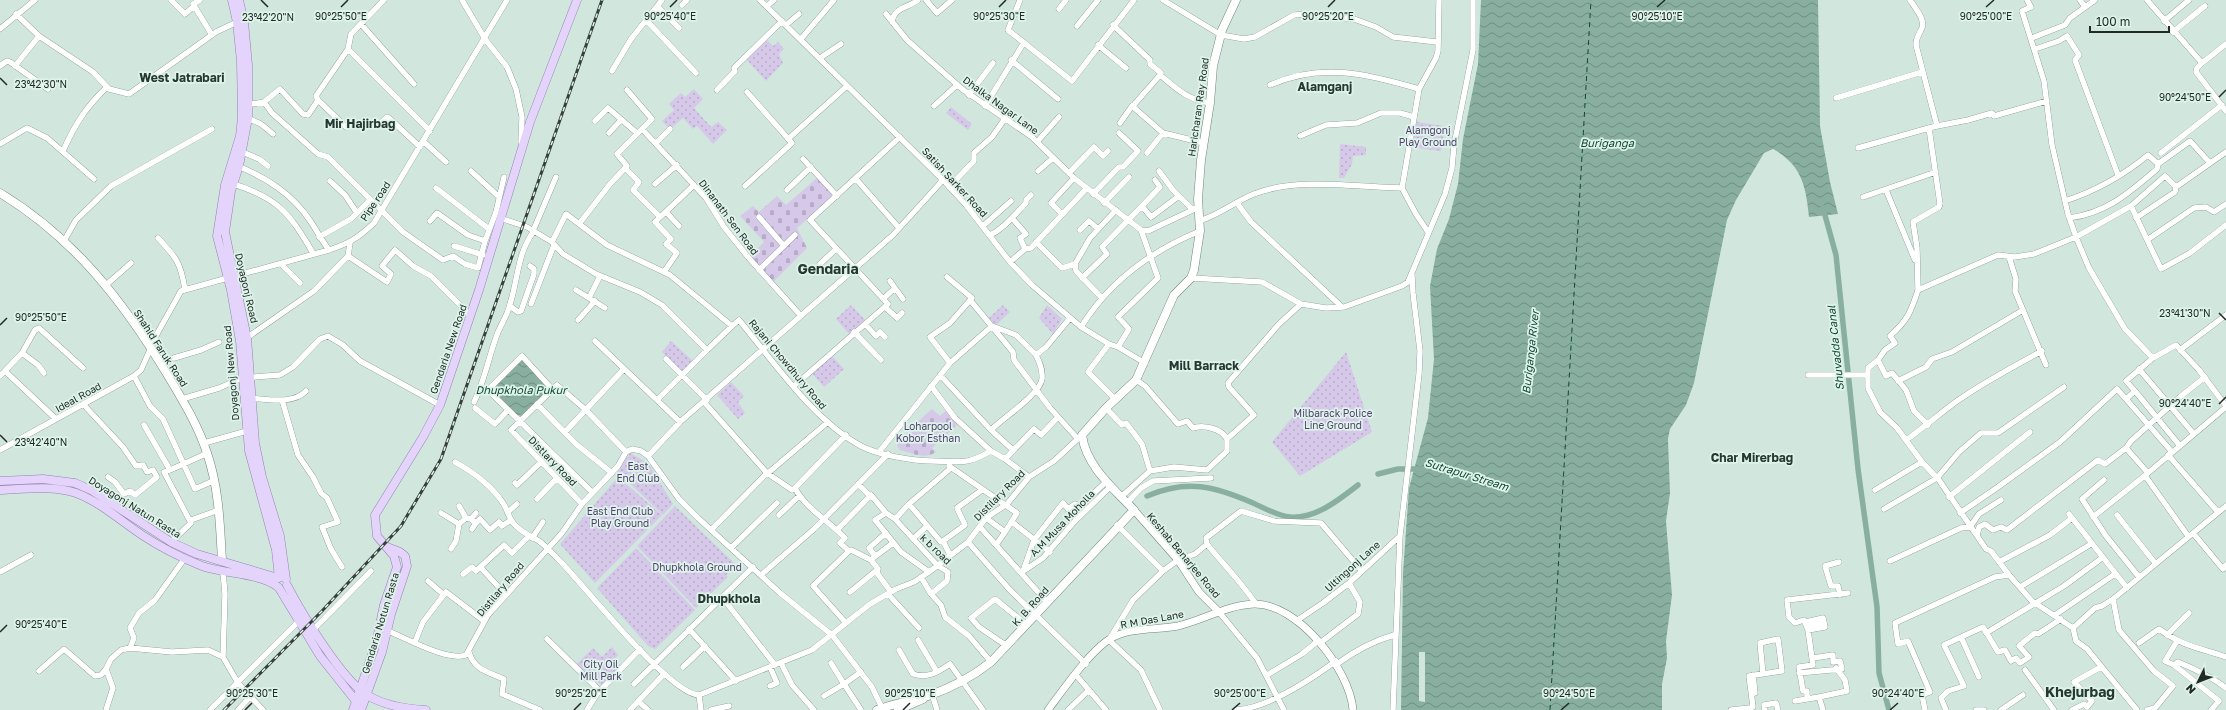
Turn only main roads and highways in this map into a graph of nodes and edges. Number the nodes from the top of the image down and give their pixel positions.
1 (232, 0) edge
2 (239, 0) edge
3 (577, 0) edge
4 (1236, 0) edge
5 (246, 106) junction
6 (0, 193) edge
7 (248, 402) junction
8 (0, 481) edge
9 (0, 490) edge
10 (1134, 510) joint
11 (387, 547) junction
12 (189, 550) junction
13 (185, 558) junction
14 (222, 560) junction
15 (278, 567) junction
16 (223, 572) junction
17 (269, 575) junction
18 (281, 582) junction
19 (378, 651) junction
20 (359, 689) junction
21 (367, 695) junction
22 (929, 695) junction
23 (360, 708) edge
24 (884, 709) edge
25 (426, 710) edge
26 (898, 710) edge

1 - 5 main road, Doyagonj New Road
2 - 5 main road
3 - 11 main road, Gendaria New Road
4 - 10 main road, Haricharan Ray Road
5 - 7 main road, Doyagonj New Road
6 - 14 main road, Shahid Faruk Road
7 - 15 main road, Doyagonj New Road
7 - 18 main road
8 - 12 main road, Doyagonj Natun Rasta
9 - 13 main road, Doyagonj Natun Rasta
10 - 22 main road, K. B. Road
11 - 19 main road, Gendaria New Road
11 - 19 main road, Gendaria Notun Rasta
12 - 13 main road
12 - 14 main road, Doyagonj Natun Rasta
13 - 16 main road, Doyagonj Natun Rasta
14 - 16 main road
14 - 17 main road, Doyagonj Natun Rasta
15 - 17 main road
15 - 18 main road, Doyagonj New Road
16 - 18 main road, Doyagonj Natun Rasta
17 - 18 main road, Doyagonj Natun Rasta
18 - 20 main road
18 - 23 main road
19 - 20 main road, Gendaria New Road
19 - 21 main road, Gendaria Notun Rasta
20 - 21 main road
20 - 23 main road, Gendaria New Road
21 - 23 main road, Gendaria Notun Rasta
21 - 25 main road
22 - 24 main road, K. B. Road
22 - 26 main road, K. B. Road

